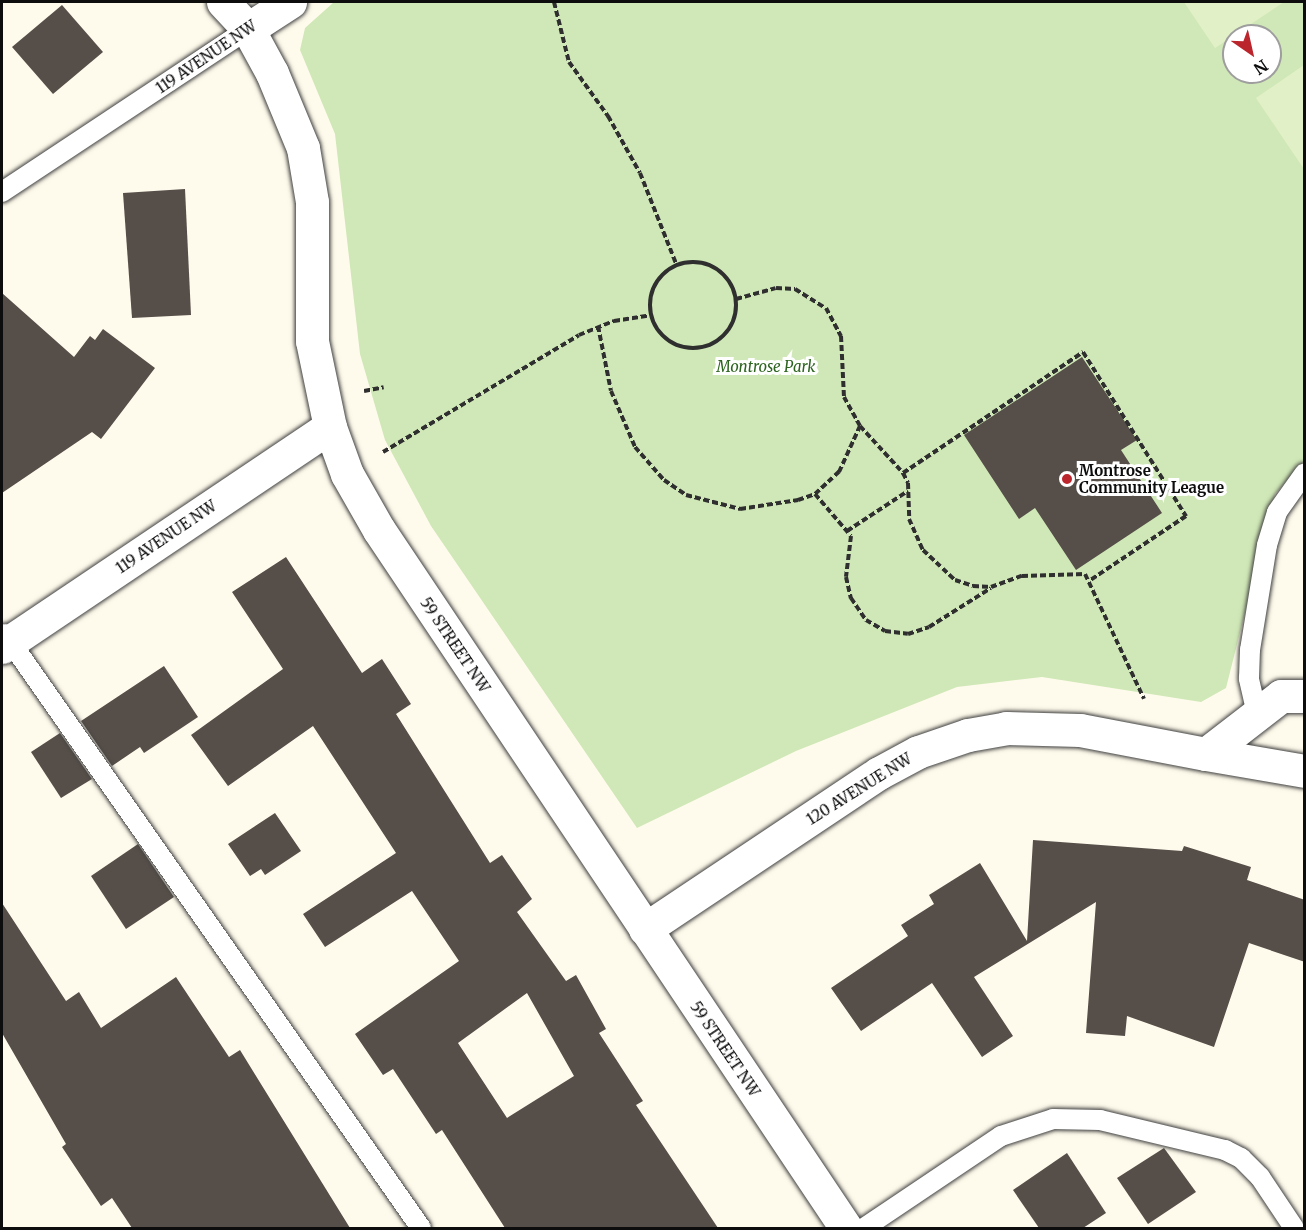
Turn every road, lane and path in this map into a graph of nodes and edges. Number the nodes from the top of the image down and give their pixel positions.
1 (223, 2) edge
2 (290, 2) edge
3 (554, 2) edge
4 (248, 29) junction
5 (2, 192) edge
6 (677, 266) junction
7 (736, 300) junction
8 (651, 315) junction
9 (598, 326) junction
10 (860, 426) junction
11 (330, 428) junction
12 (903, 473) junction
13 (347, 474) junction
14 (1305, 474) edge
15 (908, 491) junction
16 (815, 494) junction
17 (847, 531) junction
18 (1089, 581) junction
19 (991, 587) junction
20 (4, 639) edge
21 (1305, 696) edge
22 (1147, 705) dead end
23 (1257, 714) junction
24 (1206, 753) junction
25 (1305, 771) edge
26 (645, 928) junction
27 (421, 1228) edge
28 (846, 1228) edge
29 (864, 1228) edge
30 (1294, 1228) edge

1 - 4 street, 59 STREET NW
2 - 4 street, 119 AVENUE NW
3 - 6 path
4 - 5 lane, 119 AVENUE NW
4 - 11 street, 59 STREET NW
6 - 7 path
6 - 8 path
7 - 8 path
7 - 10 path
8 - 9 path
9 - 13 path
9 - 16 path
10 - 12 path
10 - 16 path
11 - 13 street, 59 STREET NW
11 - 20 street, 119 AVENUE NW
12 - 15 path
12 - 18 path
13 - 26 street, 59 STREET NW
14 - 23 lane
15 - 17 path
15 - 19 path
16 - 17 path
17 - 19 path
18 - 19 path
18 - 22 path
20 - 27 lane
21 - 23 street
23 - 24 street
24 - 25 street, 120 AVENUE NW
24 - 26 street, 120 AVENUE NW
26 - 28 street, 59 STREET NW
29 - 30 lane

